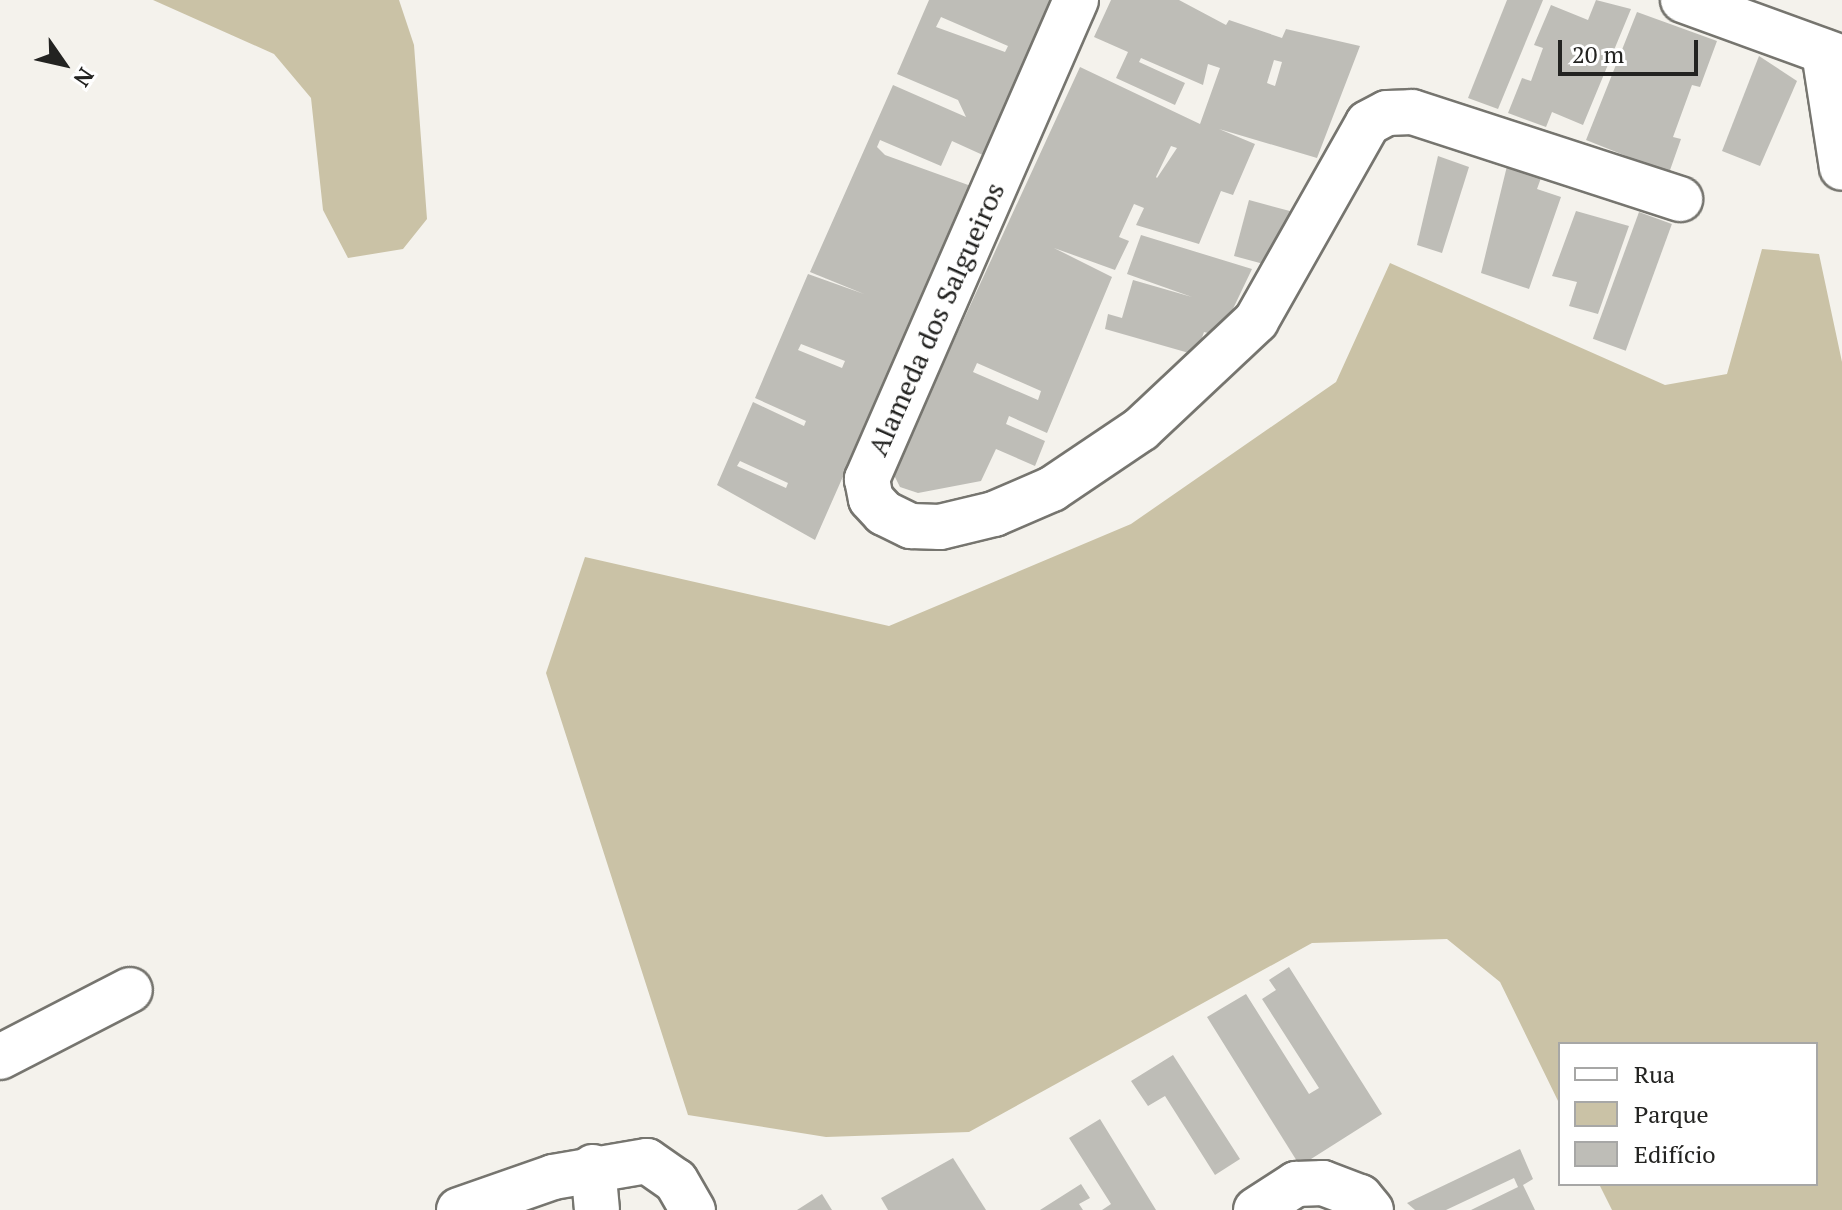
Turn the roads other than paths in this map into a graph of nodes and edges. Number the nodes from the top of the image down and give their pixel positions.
1 (1076, 0) edge
2 (1683, 0) edge
3 (1833, 55) edge
4 (1842, 168) edge
5 (1680, 199) dead end
6 (130, 990) dead end
7 (0, 1057) edge
8 (593, 1167) junction
9 (459, 1210) edge
10 (597, 1210) edge
11 (693, 1210) edge
12 (1256, 1210) edge
13 (1371, 1210) edge

1 - 5 street, Alameda dos Salgueiros
2 - 3 street
3 - 4 street
6 - 7 street
8 - 9 street
8 - 10 street
8 - 11 street
12 - 13 street

